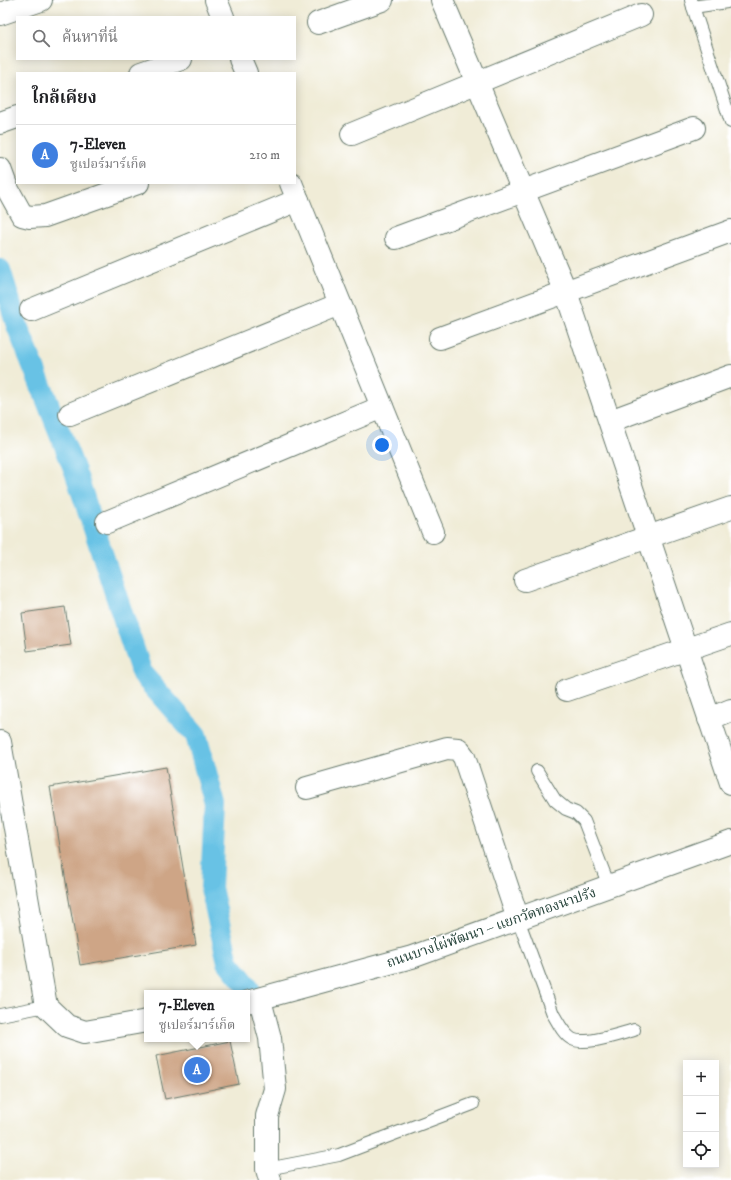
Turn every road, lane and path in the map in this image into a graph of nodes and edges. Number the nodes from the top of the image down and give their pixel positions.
1 (41, 0) edge
2 (216, 0) edge
3 (382, 0) edge
4 (442, 0) edge
5 (727, 2) dead end
6 (692, 3) edge
7 (0, 14) edge
8 (641, 15) dead end
9 (223, 16) edge
10 (318, 22) dead end
11 (178, 60) edge
12 (240, 60) edge
13 (144, 72) edge
14 (246, 72) edge
15 (477, 83) junction
16 (16, 117) edge
17 (731, 122) edge
18 (0, 123) edge
19 (694, 128) dead end
20 (352, 134) dead end
21 (0, 169) edge
22 (135, 184) edge
23 (294, 191) edge
24 (523, 191) junction
25 (731, 231) edge
26 (396, 238) dead end
27 (566, 292) junction
28 (340, 304) junction
29 (31, 310) dead end
30 (440, 338) dead end
31 (731, 376) edge
32 (382, 407) junction
33 (70, 414) dead end
34 (610, 421) junction
35 (731, 508) edge
36 (107, 522) dead end
37 (433, 532) dead end
38 (648, 537) junction
39 (525, 580) dead end
40 (731, 634) edge
41 (686, 649) junction
42 (567, 690) dead end
43 (731, 710) edge
44 (710, 719) junction
45 (0, 742) edge
46 (537, 771) dead end
47 (731, 782) edge
48 (307, 788) dead end
49 (731, 842) edge
50 (609, 886) junction
51 (518, 919) junction
52 (253, 1001) edge
53 (46, 1006) junction
54 (0, 1015) edge
55 (144, 1022) edge
56 (634, 1030) dead end
57 (473, 1104) dead end
58 (268, 1174) edge

1 - 7 street
2 - 9 street
3 - 10 street
4 - 15 street
5 - 6 lane
6 - 17 lane
8 - 15 street
11 - 13 street
12 - 14 street
15 - 20 street
15 - 24 street
16 - 18 street
19 - 24 street
21 - 22 street
23 - 28 street
23 - 29 street
24 - 26 street
24 - 27 street
25 - 27 street
27 - 30 street
27 - 34 street
28 - 32 street
28 - 33 street
31 - 34 street
32 - 36 street
32 - 37 street
34 - 38 street
35 - 38 street
38 - 39 street
38 - 41 street
40 - 41 street
41 - 42 street
41 - 44 street
43 - 44 street
44 - 47 street
45 - 53 street
46 - 50 lane
48 - 51 street
49 - 50 street, ถนนบางไผ่พัฒนา – แยกวัดทองนาปรัง
50 - 51 street, ถนนบางไผ่พัฒนา – แยกวัดทองนาปรัง
51 - 52 street, ถนนบางไผ่พัฒนา – แยกวัดทองนาปรัง
51 - 56 lane
52 - 58 street
53 - 54 lane
53 - 55 street
57 - 58 lane

